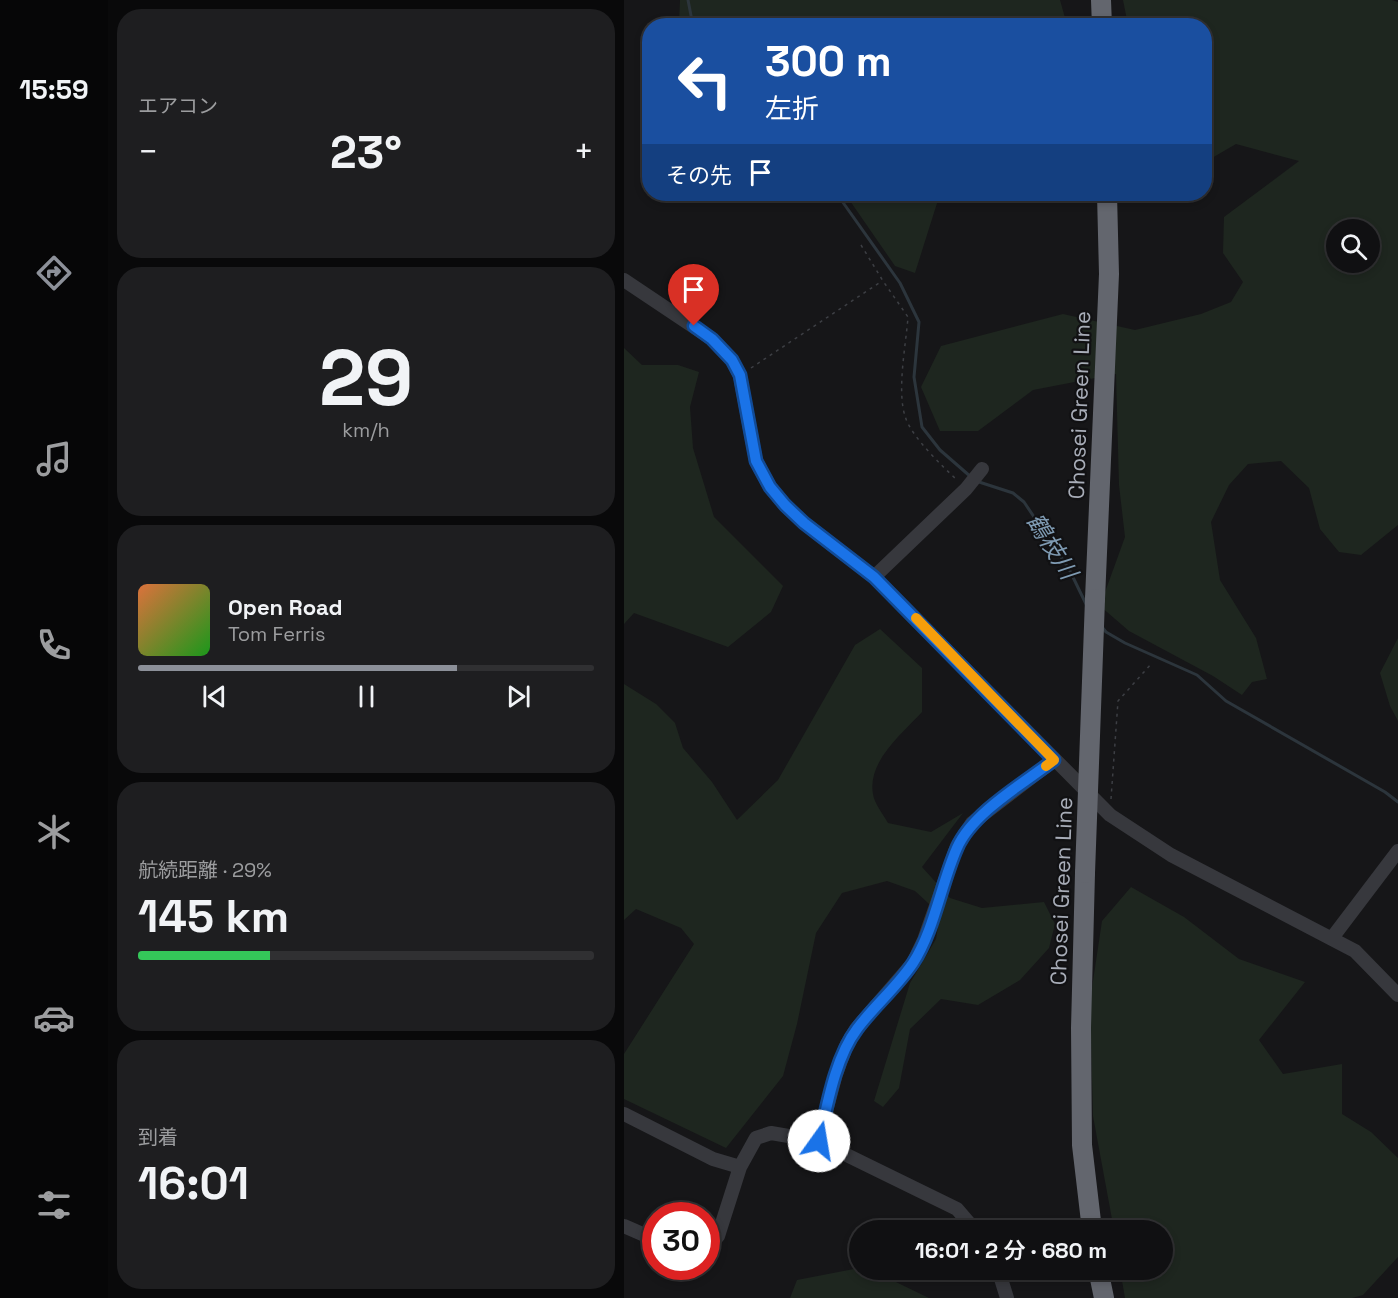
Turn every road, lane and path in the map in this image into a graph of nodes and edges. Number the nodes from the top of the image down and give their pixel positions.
1 (1101, 0) edge
2 (1102, 18) edge
3 (1107, 201) edge
4 (861, 245) dead end
5 (624, 280) edge
6 (883, 280) junction
7 (740, 375) junction
8 (982, 469) dead end
9 (966, 489) junction
10 (874, 577) junction
11 (1152, 663) dead end
12 (1054, 760) junction
13 (1110, 815) junction
14 (1398, 851) edge
15 (1332, 938) junction
16 (1398, 995) edge
17 (624, 1114) edge
18 (819, 1141) junction
19 (740, 1167) junction
20 (966, 1220) edge
21 (1091, 1220) edge
22 (624, 1226) edge
23 (720, 1230) edge
24 (642, 1234) edge
25 (1001, 1280) edge
26 (1100, 1280) edge
27 (1007, 1298) edge
28 (1104, 1298) edge

1 - 2 highway
3 - 21 highway, Chosei Green Line, bridge
4 - 6 path
5 - 7 street
6 - 7 path
6 - 9 path
7 - 10 street
8 - 9 street
9 - 10 street
10 - 12 street
11 - 13 path
12 - 13 street
12 - 18 street
13 - 15 street
14 - 15 street
15 - 16 street
17 - 19 street
18 - 19 street
18 - 20 street
19 - 23 street
22 - 24 street
25 - 27 street
26 - 28 highway

